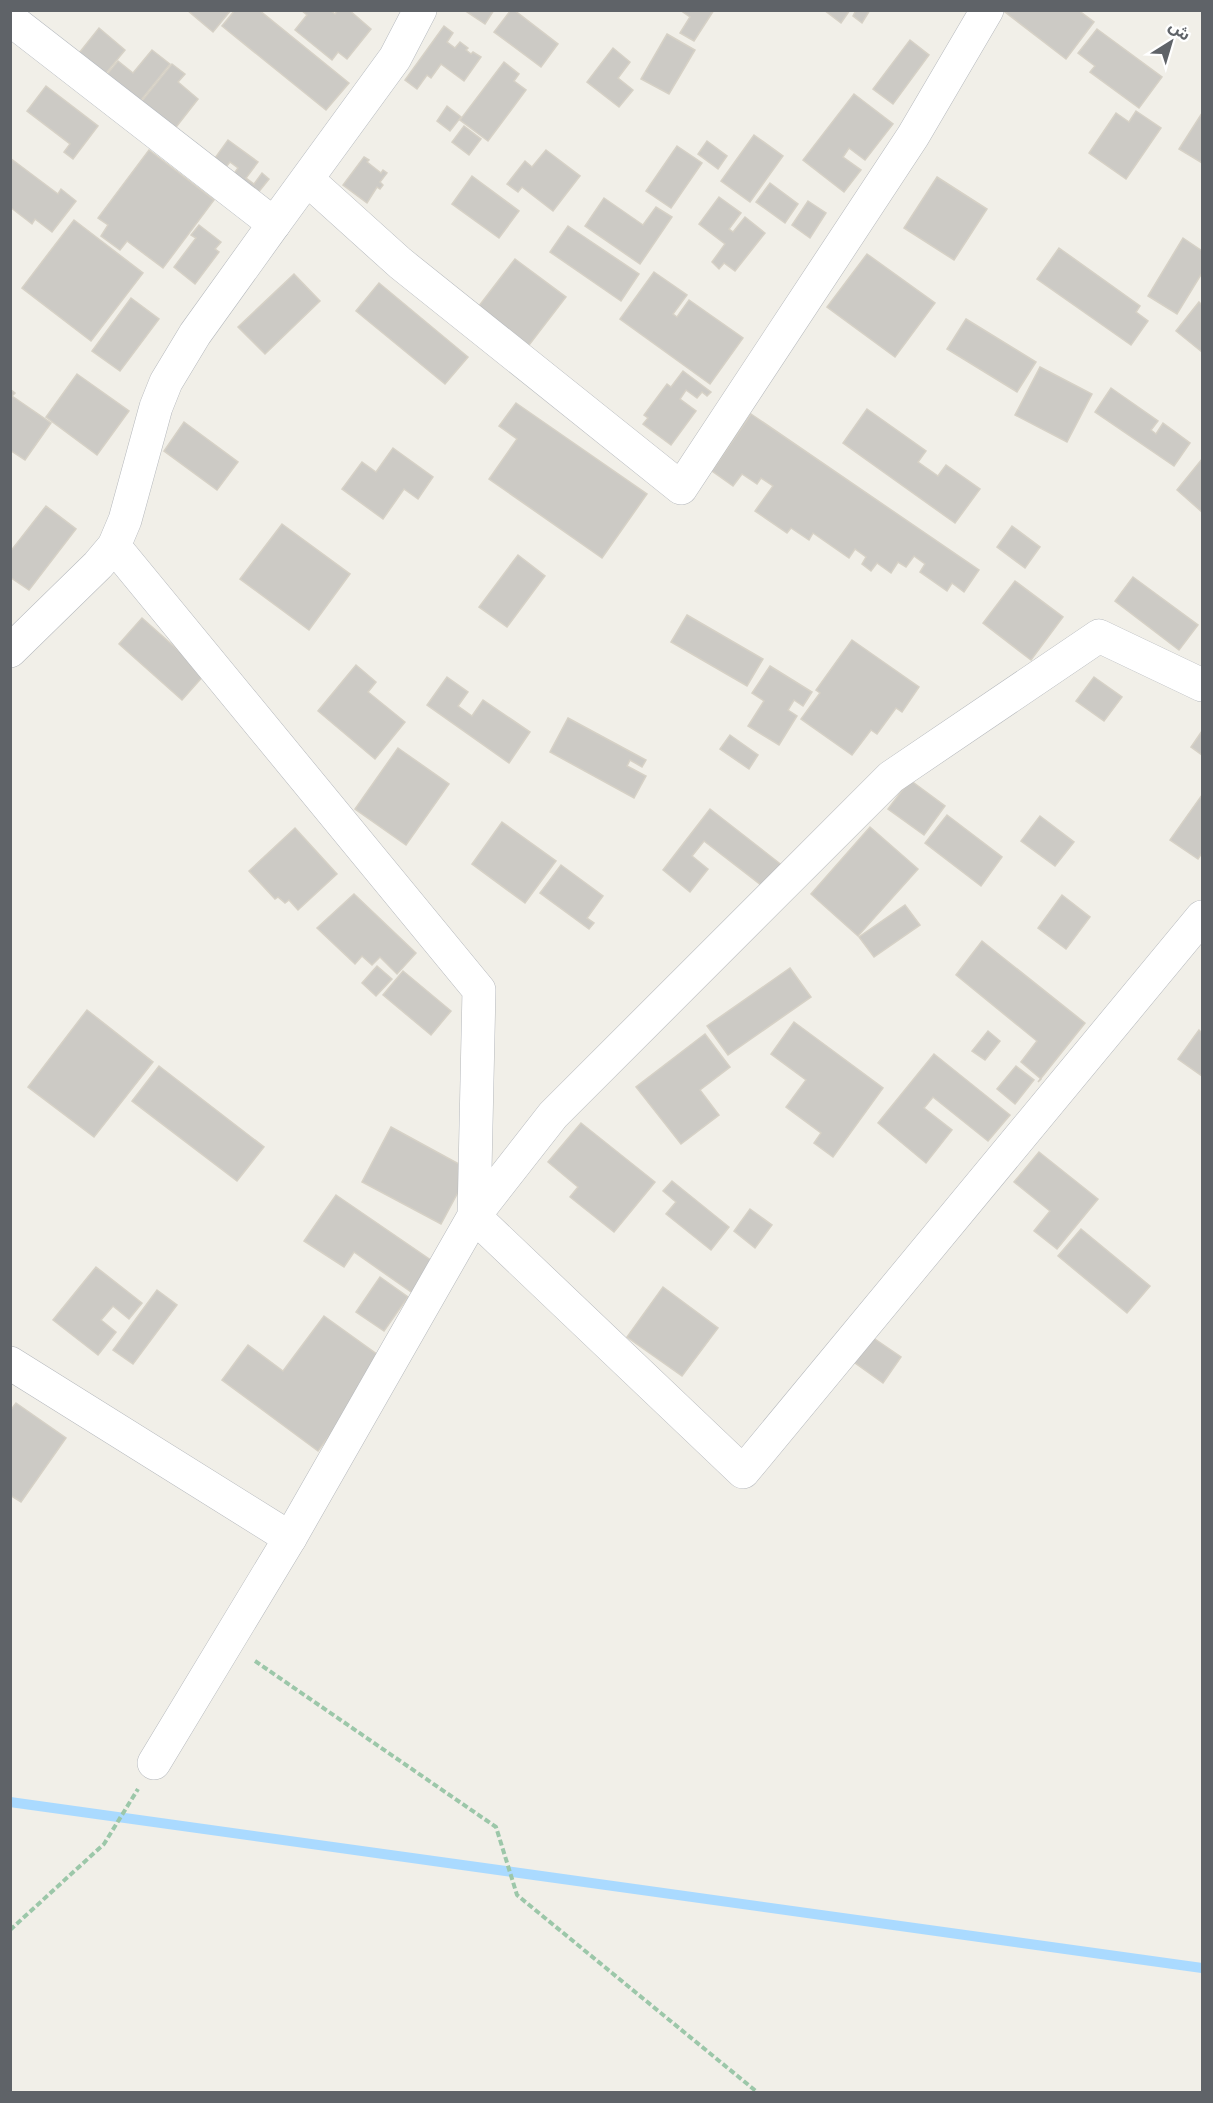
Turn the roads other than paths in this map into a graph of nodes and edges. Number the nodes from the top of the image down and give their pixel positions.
1 (420, 10) edge
2 (987, 10) edge
3 (10, 19) edge
4 (308, 180) junction
5 (274, 224) junction
6 (114, 546) junction
7 (10, 651) edge
8 (1203, 685) edge
9 (1203, 917) edge
10 (474, 1216) junction
11 (10, 1363) edge
12 (290, 1538) junction
13 (154, 1762) road end

1 - 4 street
2 - 4 street
3 - 5 street
4 - 5 street
5 - 6 street
6 - 7 street
6 - 10 street
8 - 10 street
9 - 10 street
10 - 12 street
11 - 12 street
12 - 13 street

